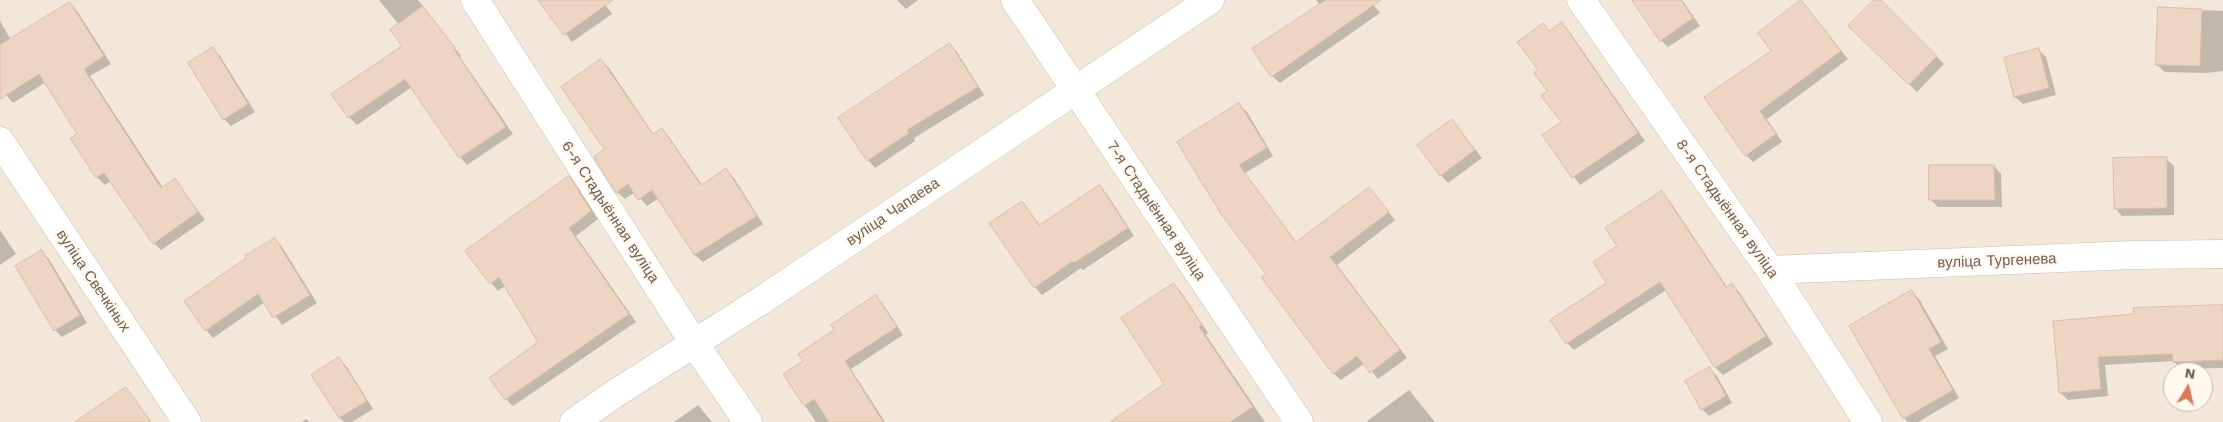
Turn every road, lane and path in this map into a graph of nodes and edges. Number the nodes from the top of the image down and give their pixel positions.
1 (475, 0) edge
2 (1015, 0) edge
3 (1210, 0) edge
4 (1581, 0) edge
5 (1074, 90) junction
6 (0, 141) edge
7 (2223, 254) edge
8 (1770, 270) junction
9 (694, 343) junction
10 (187, 422) edge
11 (574, 422) edge
12 (748, 422) edge
13 (1298, 422) edge
14 (1868, 422) edge

1 - 9 street, 6-я Стадыённая вуліца
2 - 5 street, 7-я Стадыённая вуліца
3 - 5 street, вуліца Чапаева
4 - 8 street, 8-я Стадыённая вуліца
5 - 9 street, вуліца Чапаева
5 - 13 street, 7-я Стадыённая вуліца
6 - 10 street, вуліца Свечкіных
7 - 8 street, вуліца Тургенева
8 - 14 street, 8-я Стадыённая вуліца
9 - 11 street, вуліца Чапаева
9 - 12 street, 6-я Стадыённая вуліца

